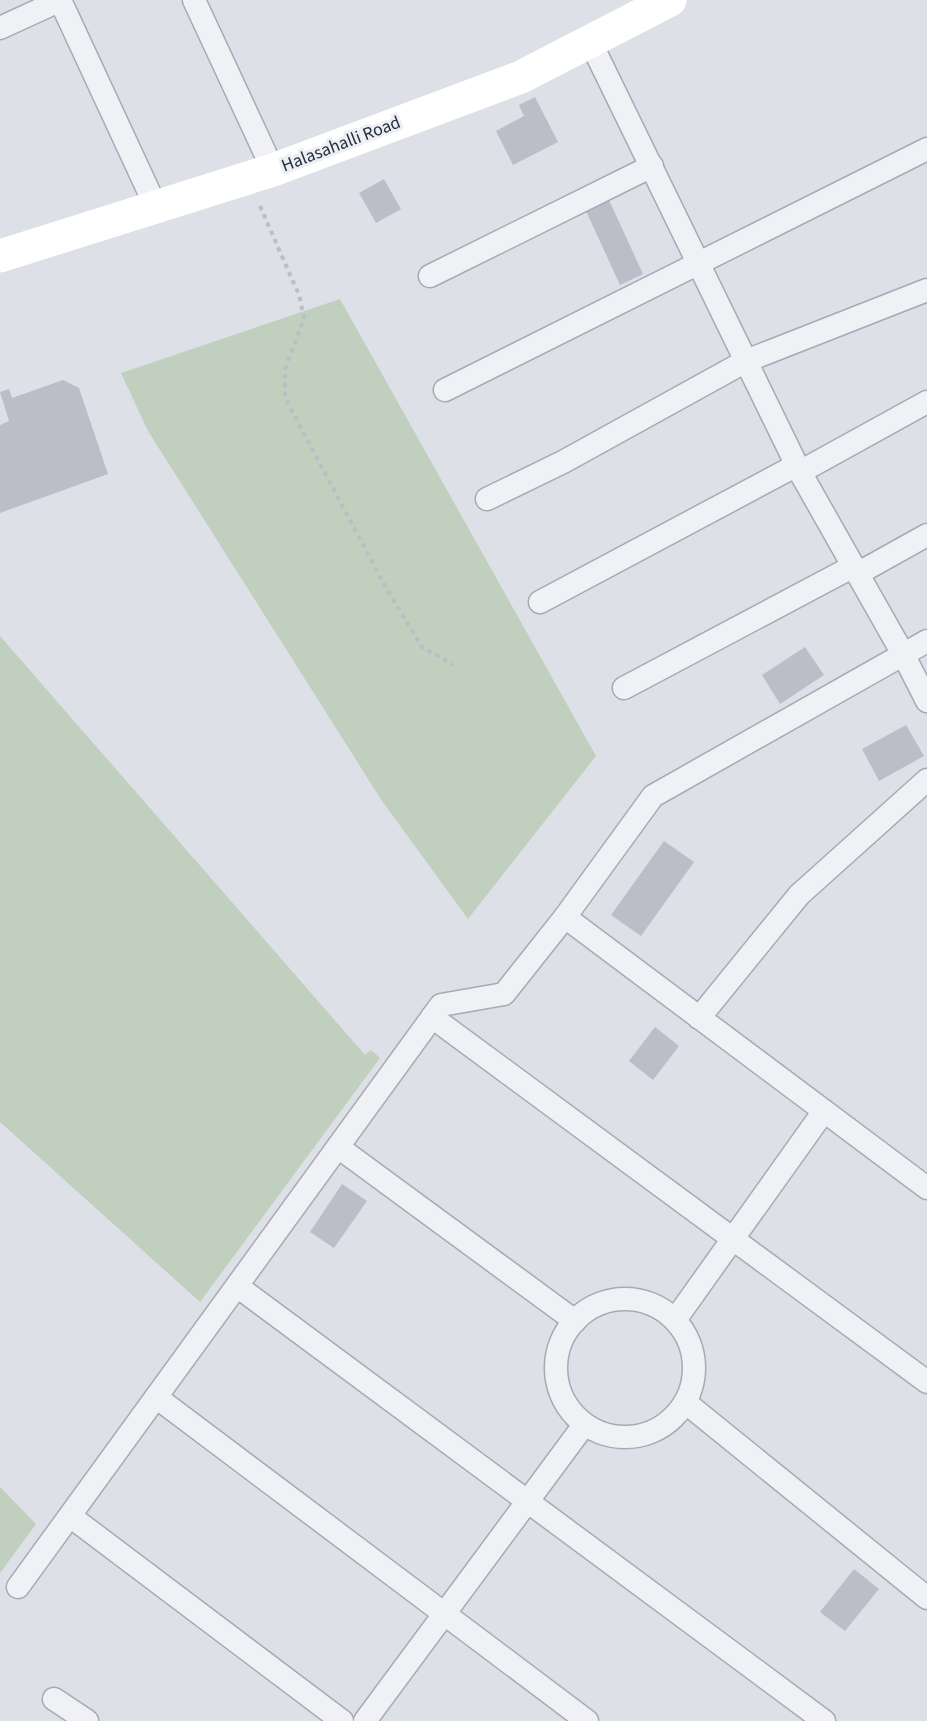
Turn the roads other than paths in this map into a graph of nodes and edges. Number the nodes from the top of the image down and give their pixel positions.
1 (60, 0) edge
2 (194, 0) edge
3 (670, 0) edge
4 (0, 28) edge
5 (590, 41) junction
6 (927, 149) edge
7 (652, 166) junction
8 (260, 173) junction
9 (156, 207) junction
10 (0, 256) edge
11 (698, 262) junction
12 (430, 276) dead end
13 (927, 290) edge
14 (746, 361) junction
15 (445, 390) dead end
16 (927, 402) edge
17 (798, 469) junction
18 (487, 499) dead end
19 (927, 535) edge
20 (855, 571) junction
21 (540, 602) dead end
22 (927, 641) edge
23 (903, 654) junction
24 (624, 688) dead end
25 (927, 701) edge
26 (927, 780) edge
27 (565, 917) junction
28 (432, 1017) junction
29 (699, 1017) junction
30 (824, 1111) junction
31 (338, 1147) junction
32 (927, 1188) edge
33 (733, 1239) junction
34 (237, 1286) junction
35 (675, 1320) junction
36 (575, 1321) junction
37 (927, 1382) edge
38 (156, 1397) junction
39 (685, 1402) junction
40 (584, 1425) junction
41 (528, 1501) junction
42 (70, 1516) junction
43 (18, 1587) dead end
44 (927, 1598) edge
45 (444, 1613) junction
46 (54, 1699) dead end
47 (87, 1721) edge
48 (342, 1721) edge
49 (365, 1721) edge
50 (587, 1721) edge
51 (824, 1721) edge

1 - 4 street
1 - 9 street
2 - 8 street
3 - 5 main road, Halasahalli Road
5 - 7 street
5 - 8 main road, Halasahalli Road
6 - 11 street
7 - 11 street
7 - 12 street
8 - 9 main road, Halasahalli Road
9 - 10 main road, Halasahalli Road
11 - 14 street
11 - 15 street
13 - 14 street
14 - 17 street
14 - 18 street
16 - 17 street
17 - 20 street
17 - 21 street
19 - 20 street
20 - 23 street
20 - 24 street
22 - 23 street
23 - 25 street
23 - 27 street
26 - 29 street
27 - 28 street
27 - 29 street
28 - 31 street
28 - 33 street
29 - 30 street
30 - 32 street
30 - 33 street
31 - 34 street
31 - 36 street
33 - 35 street
33 - 37 street
34 - 38 street
34 - 41 street
35 - 36 street
35 - 39 street
36 - 40 street
38 - 42 street
38 - 45 street
39 - 40 street
39 - 44 street
40 - 41 street
41 - 45 street
41 - 51 street
42 - 43 street
42 - 48 street
45 - 49 street
45 - 50 street
46 - 47 street

